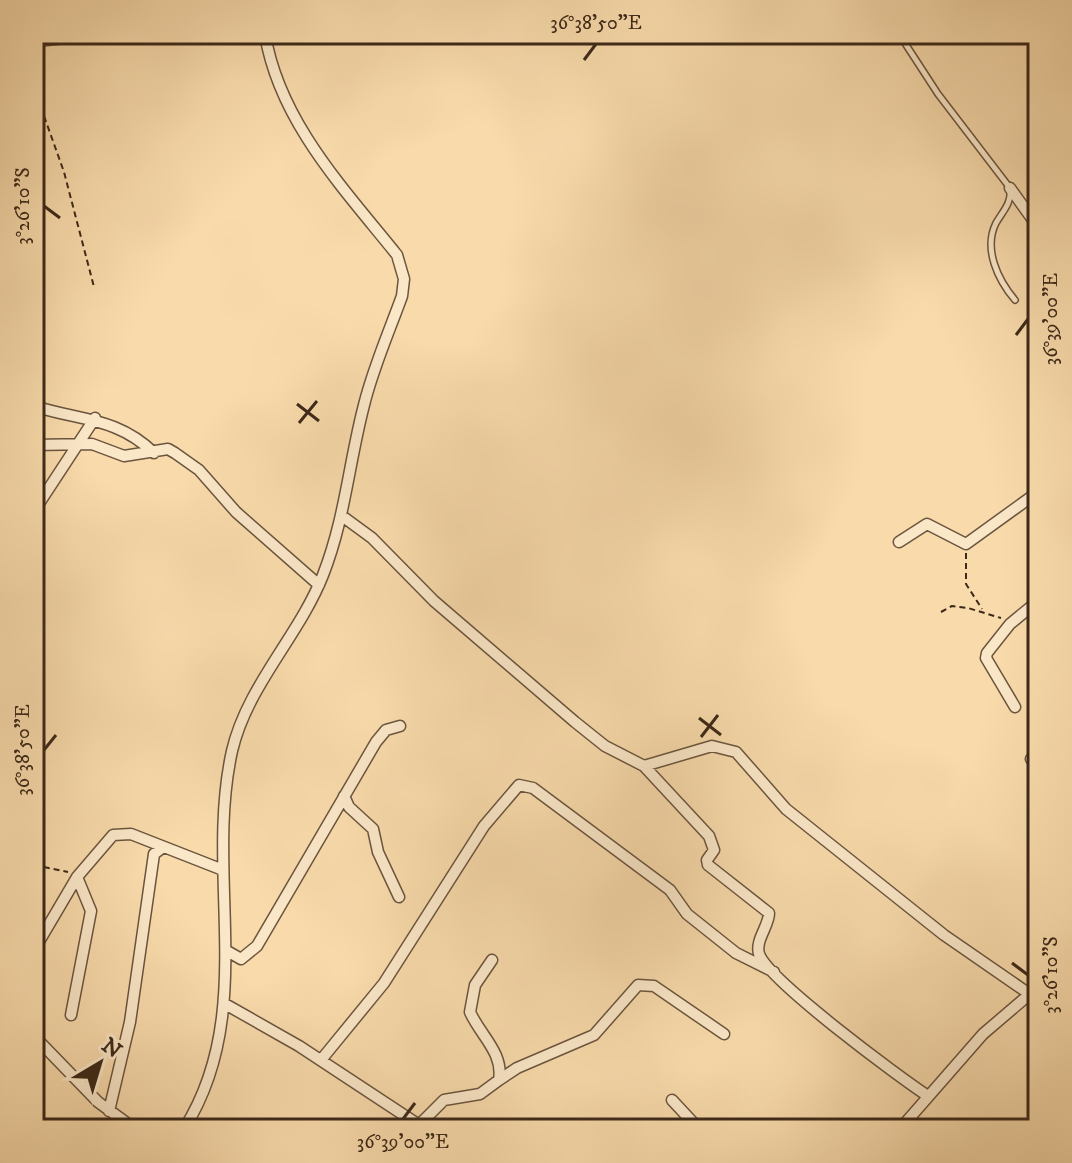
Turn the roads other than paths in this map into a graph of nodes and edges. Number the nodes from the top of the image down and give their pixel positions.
1 (120, 34) edge
2 (265, 34) edge
3 (899, 34) edge
4 (34, 44) edge
5 (1010, 188) junction
6 (1038, 227) edge
7 (1015, 300) dead end
8 (34, 406) edge
9 (95, 418) junction
10 (81, 443) junction
11 (34, 445) edge
12 (154, 453) junction
13 (1038, 492) edge
14 (34, 511) edge
15 (342, 516) junction
16 (899, 542) dead end
17 (319, 585) junction
18 (1038, 601) edge
19 (1015, 707) dead end
20 (400, 726) dead end
21 (644, 766) junction
22 (344, 796) junction
23 (163, 847) junction
24 (223, 870) junction
25 (78, 876) junction
26 (399, 897) dead end
27 (34, 950) edge
28 (227, 951) junction
29 (492, 960) dead end
30 (774, 972) junction
31 (1033, 990) edge
32 (225, 1004) junction
33 (71, 1015) dead end
34 (724, 1034) dead end
35 (34, 1036) edge
36 (321, 1060) junction
37 (499, 1080) junction
38 (928, 1096) junction
39 (672, 1100) dead end
40 (109, 1111) junction
41 (422, 1127) edge
42 (135, 1129) edge
43 (184, 1129) edge
44 (699, 1129) edge
45 (900, 1129) edge

1 - 4 lane
2 - 15 street
3 - 5 lane
5 - 6 street
5 - 7 lane
8 - 9 street
9 - 10 street
9 - 12 street
10 - 11 street
10 - 12 street
10 - 14 street
12 - 17 street
13 - 16 street
15 - 17 street
15 - 21 street
17 - 24 street
18 - 19 street
20 - 22 street
21 - 30 street
21 - 31 street
22 - 26 street
22 - 28 street
23 - 24 street
23 - 25 street
23 - 40 street
24 - 28 street
25 - 27 street
25 - 33 street
28 - 32 street
29 - 37 street
30 - 36 street
30 - 38 street
31 - 38 street
32 - 36 street
32 - 43 street
34 - 37 street
35 - 40 street
36 - 41 street
37 - 41 street
38 - 45 street
39 - 44 street
40 - 42 street

